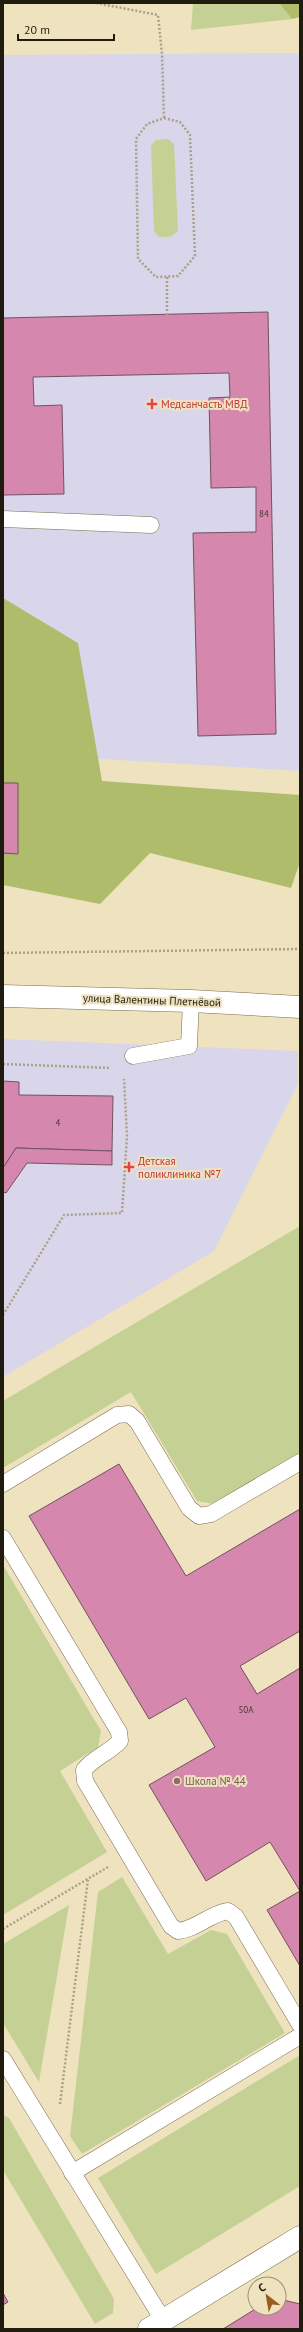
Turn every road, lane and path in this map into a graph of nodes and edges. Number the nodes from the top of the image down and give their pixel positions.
1 (96, 3) edge
2 (164, 118) junction
3 (166, 277) junction
4 (167, 315) dead end
5 (3, 519) edge
6 (151, 525) dead end
7 (300, 949) edge
8 (3, 952) edge
9 (3, 996) edge
10 (191, 1000) junction
11 (300, 1007) edge
12 (133, 1056) dead end
13 (3, 1064) edge
14 (116, 1068) dead end
15 (124, 1076) dead end
16 (3, 1314) edge
17 (300, 1462) edge
18 (3, 1484) edge
19 (3, 1538) edge
20 (106, 1868) dead end
21 (88, 1879) junction
22 (3, 1929) edge
23 (300, 2025) edge
24 (300, 2036) edge
25 (3, 2059) edge
26 (55, 2144) junction
27 (72, 2172) junction
28 (300, 2237) edge
29 (156, 2325) edge

1 - 2 path
2 - 3 path
2 - 3 path
3 - 4 path
5 - 6 lane
7 - 8 path
9 - 10 street, улица Валентины Плетнёвой
10 - 11 street, улица Валентины Плетнёвой
10 - 12 lane
13 - 14 path
15 - 16 path
17 - 18 lane
19 - 23 lane
20 - 21 path
21 - 22 path
21 - 26 path
24 - 27 lane
25 - 26 lane
26 - 27 lane
27 - 29 lane
28 - 29 street

